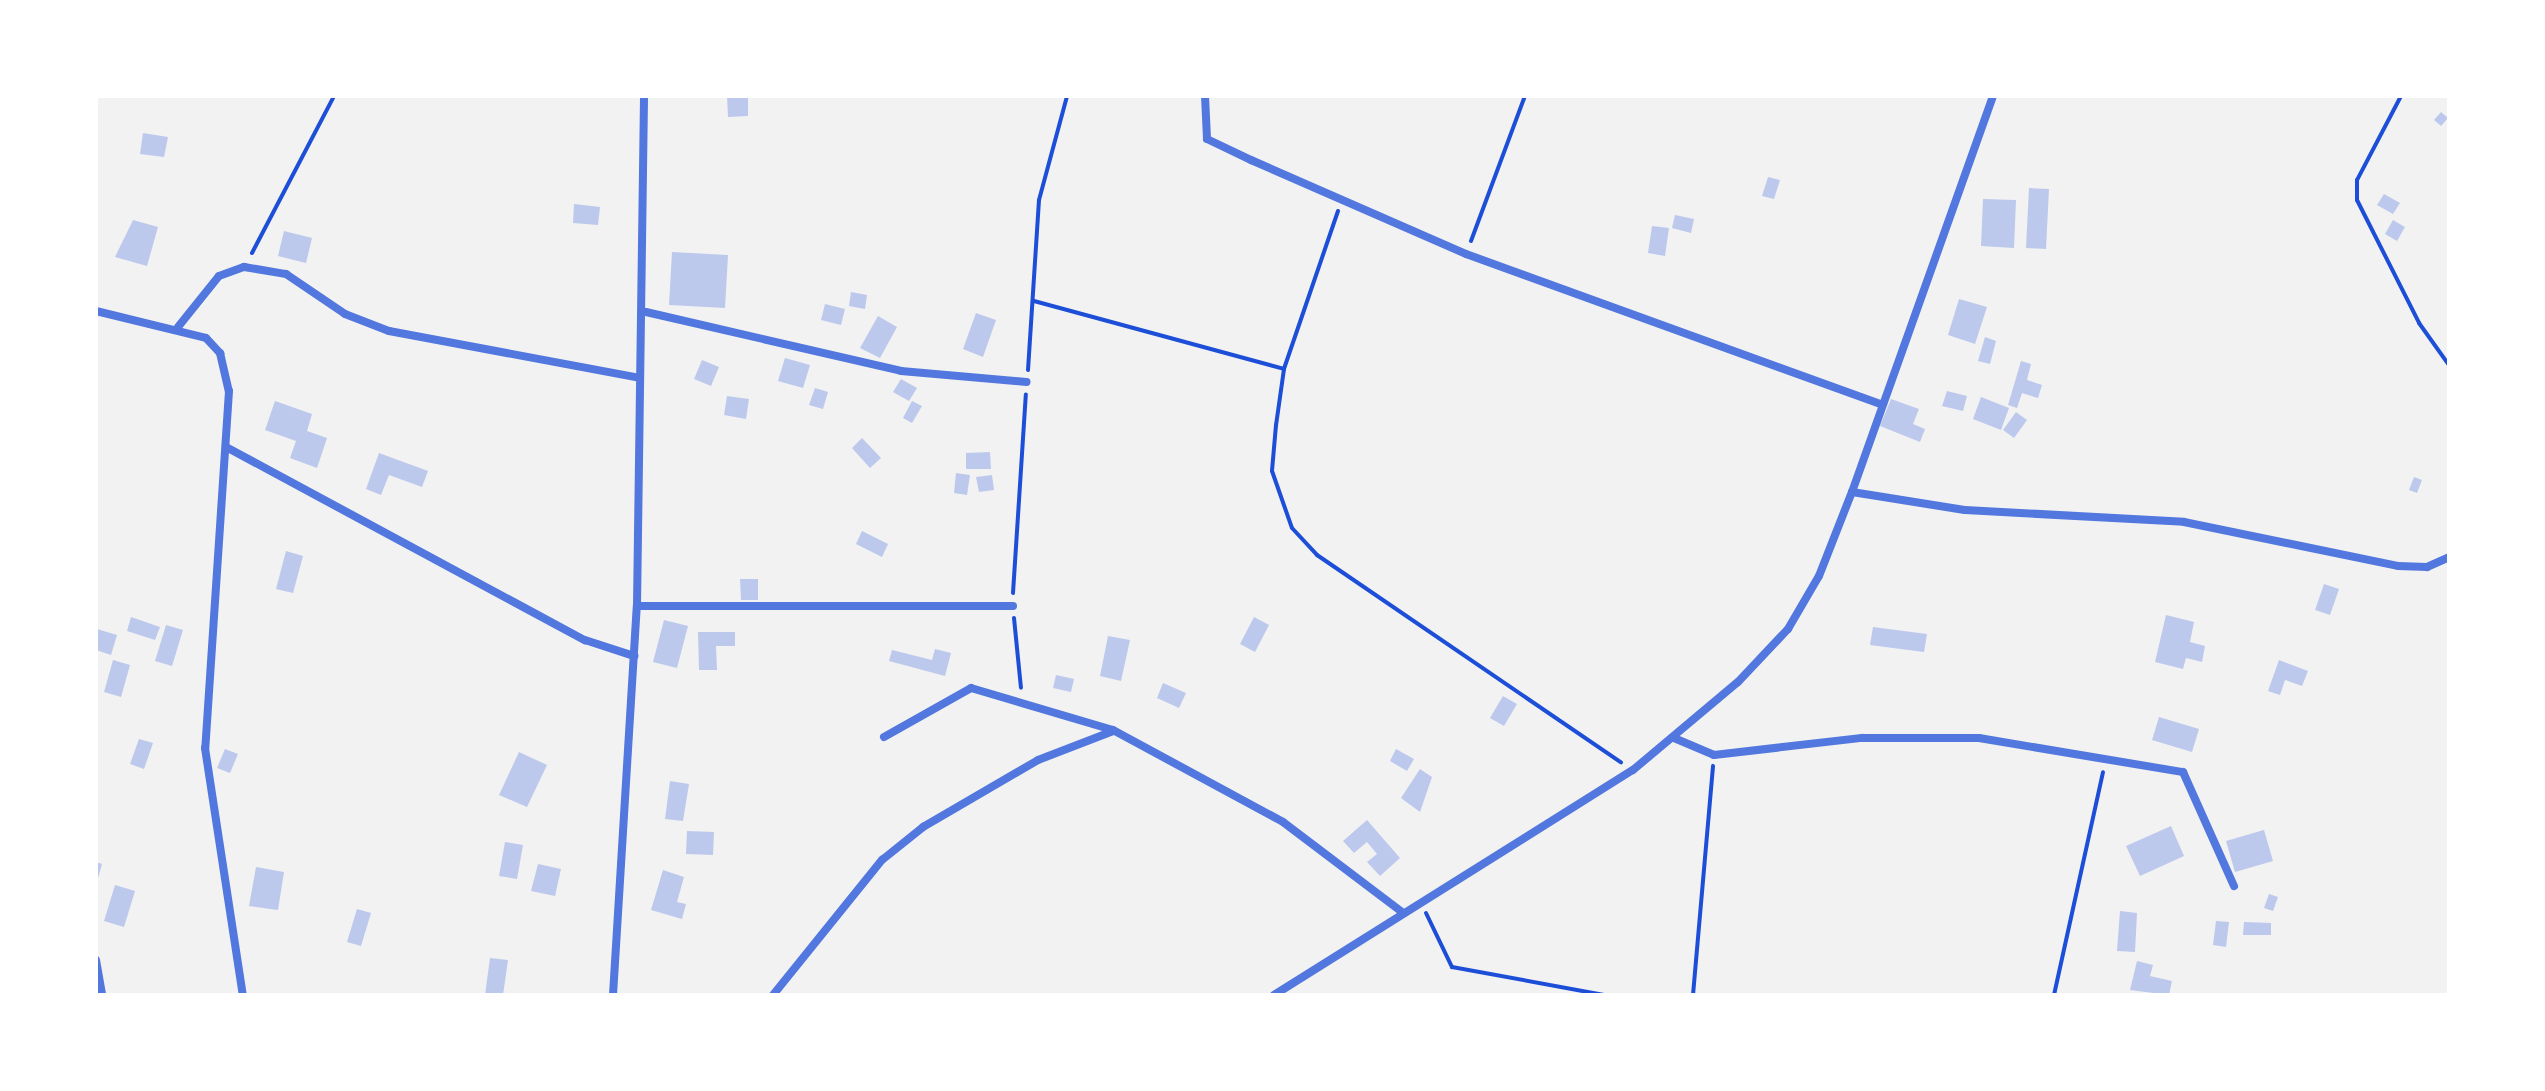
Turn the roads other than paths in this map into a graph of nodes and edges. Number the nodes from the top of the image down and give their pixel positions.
1 (644, 96) edge
2 (1205, 96) edge
3 (1993, 96) edge
4 (96, 311) edge
5 (646, 312) junction
6 (178, 327) junction
7 (640, 378) junction
8 (1027, 382) dead end
9 (1880, 404) junction
10 (226, 447) junction
11 (1852, 492) junction
12 (2449, 557) edge
13 (637, 606) junction
14 (1013, 606) dead end
15 (634, 656) junction
16 (1113, 730) junction
17 (884, 737) dead end
18 (1674, 738) junction
19 (2234, 886) dead end
20 (1402, 912) junction
21 (97, 966) edge
22 (102, 995) edge
23 (243, 995) edge
24 (613, 995) edge
25 (773, 995) edge
26 (1274, 995) edge

1 - 5 street
2 - 9 street
3 - 9 street
4 - 6 street
5 - 7 street
5 - 8 street
6 - 7 street
6 - 10 street
7 - 13 street
9 - 11 street
10 - 15 street
10 - 23 street
11 - 12 street
11 - 18 street
13 - 14 street
13 - 15 street
15 - 24 street
16 - 17 street
16 - 20 street
16 - 25 street
18 - 19 street
18 - 20 street
20 - 26 street
21 - 22 street

